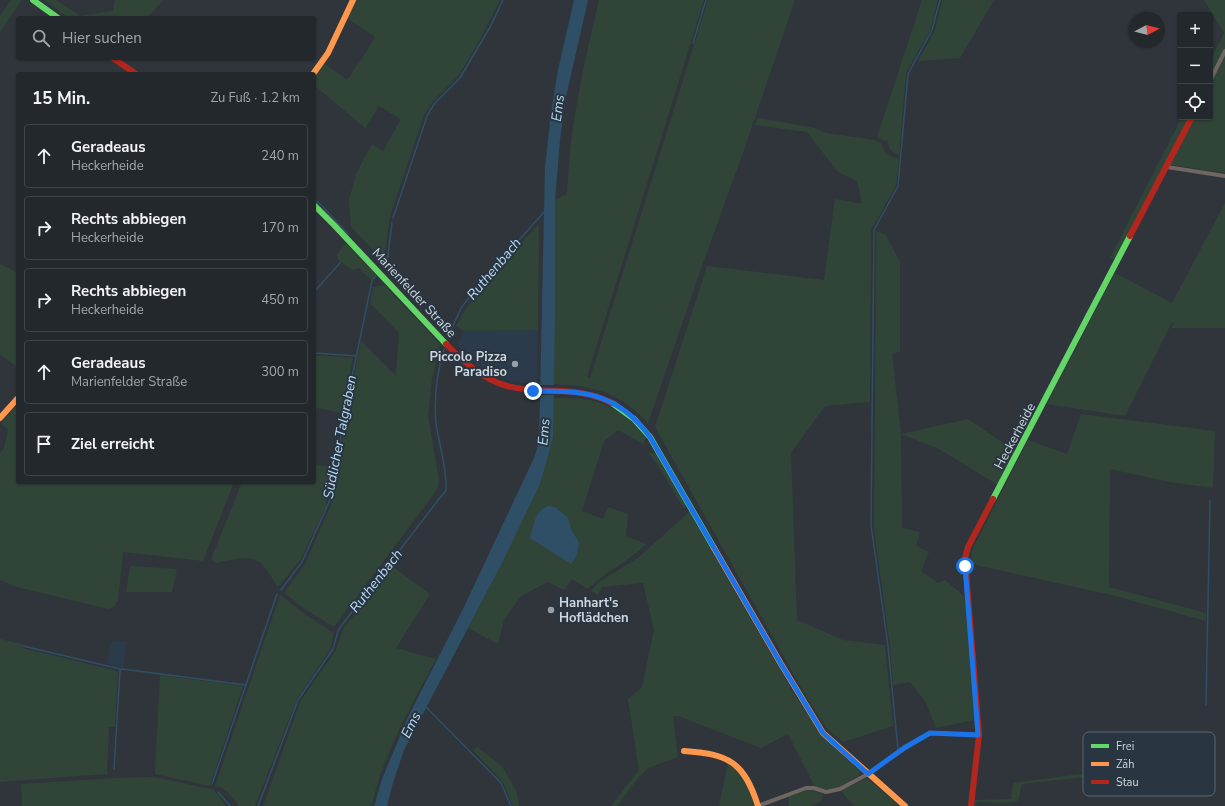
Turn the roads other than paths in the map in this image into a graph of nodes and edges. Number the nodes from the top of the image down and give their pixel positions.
1 (33, 0) edge
2 (353, 0) edge
3 (55, 16) edge
4 (1225, 51) edge
5 (117, 60) edge
6 (133, 72) edge
7 (314, 72) edge
8 (1213, 75) edge
9 (1190, 120) edge
10 (1167, 166) junction
11 (1225, 176) edge
12 (316, 207) edge
13 (16, 400) edge
14 (0, 418) edge
15 (978, 735) junction
16 (684, 751) dead end
17 (868, 774) junction
18 (758, 806) edge
19 (905, 806) edge
20 (971, 806) edge

1 - 3 street
2 - 7 street
4 - 8 street
5 - 6 street
9 - 10 street, Heckerheide
10 - 11 street
10 - 15 street, Heckerheide
12 - 17 street, Marienfelder Straße
13 - 14 street
15 - 17 street
15 - 20 street, Heckerheide
16 - 18 street
17 - 18 street
17 - 19 street

